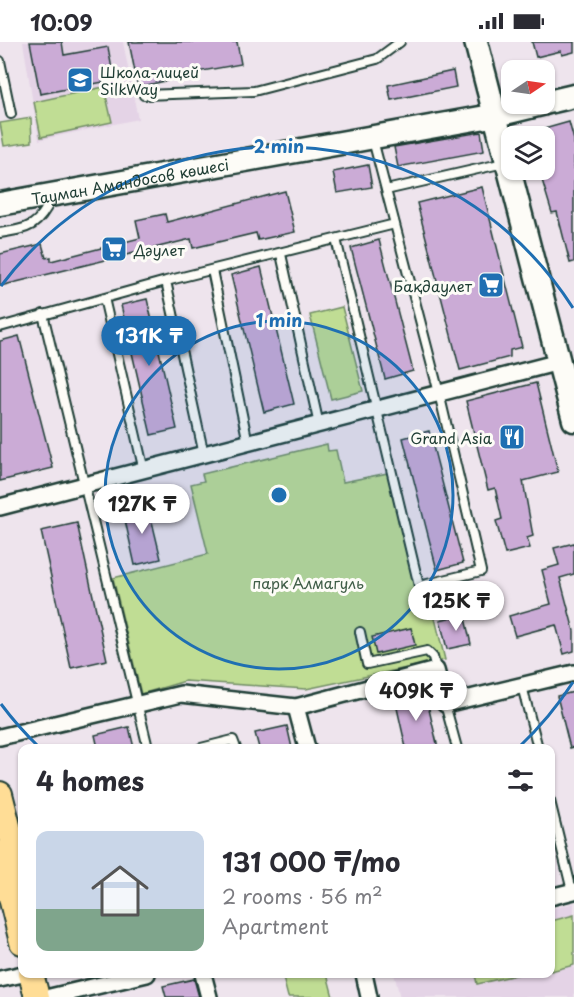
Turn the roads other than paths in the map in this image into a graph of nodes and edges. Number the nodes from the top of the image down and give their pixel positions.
1 (400, 42) edge
2 (476, 42) edge
3 (0, 61) edge
4 (144, 95) dead end
5 (574, 96) edge
6 (555, 100) edge
7 (501, 113) edge
8 (11, 114) dead end
9 (496, 114) junction
10 (501, 134) edge
11 (372, 136) junction
12 (501, 164) edge
13 (513, 180) edge
14 (386, 190) junction
15 (54, 194) junction
16 (0, 204) edge
17 (395, 224) junction
18 (0, 233) edge
19 (336, 239) junction
20 (280, 254) junction
21 (212, 270) junction
22 (166, 281) junction
23 (104, 298) junction
24 (43, 314) junction
25 (0, 327) edge
26 (559, 362) junction
27 (439, 393) junction
28 (377, 410) junction
29 (574, 420) edge
30 (319, 425) junction
31 (248, 443) junction
32 (204, 455) junction
33 (144, 471) junction
34 (85, 485) junction
35 (0, 507) edge
36 (360, 632) dead end
37 (436, 670) junction
38 (574, 673) edge
39 (522, 686) junction
40 (445, 704) junction
41 (136, 705) junction
42 (296, 707) junction
43 (0, 737) edge
44 (147, 744) edge
45 (217, 744) edge
46 (234, 744) edge
47 (306, 744) edge
48 (455, 744) edge
49 (537, 744) edge
50 (0, 794) edge
51 (555, 832) edge
52 (0, 853) edge
53 (573, 891) edge
54 (12, 896) edge
55 (555, 896) edge
56 (18, 924) edge
57 (18, 975) edge
58 (32, 978) edge
59 (47, 978) edge
60 (130, 978) edge
61 (204, 978) edge
62 (365, 978) edge
63 (0, 979) edge
64 (37, 997) edge
65 (51, 997) edge
66 (209, 997) edge
67 (369, 997) edge

1 - 4 lane
2 - 9 main road
3 - 8 lane
5 - 6 main road, Тауман Амандосов көшесі
7 - 9 main road, Тауман Амандосов көшесі
9 - 10 main road
9 - 11 main road, Тауман Амандосов көшесі
11 - 14 lane
11 - 15 main road, Тауман Амандосов көшесі
12 - 14 lane
13 - 26 main road
14 - 17 lane
15 - 16 main road, Тауман Амандосов көшесі
15 - 18 lane
17 - 19 lane
17 - 27 lane
19 - 20 lane
19 - 28 lane
20 - 21 lane
20 - 30 lane
21 - 22 lane
21 - 31 lane
22 - 23 lane
22 - 32 lane
23 - 24 lane
23 - 33 lane
24 - 25 lane
24 - 34 lane
26 - 27 street
26 - 29 main road
27 - 28 street
27 - 28 lane
28 - 30 street
30 - 31 street
31 - 32 street
32 - 33 street
33 - 34 street
34 - 35 street
34 - 41 lane
36 - 37 lane
37 - 40 street
37 - 42 street
38 - 39 street
39 - 40 street
39 - 49 lane
40 - 48 lane
41 - 42 street
41 - 43 street
41 - 44 lane
42 - 47 street
45 - 46 lane
50 - 54 main road
51 - 53 lane
52 - 54 main road
53 - 55 street
54 - 56 main road
57 - 63 street
58 - 64 main road
59 - 65 main road
60 - 65 street
61 - 66 street
62 - 67 street

